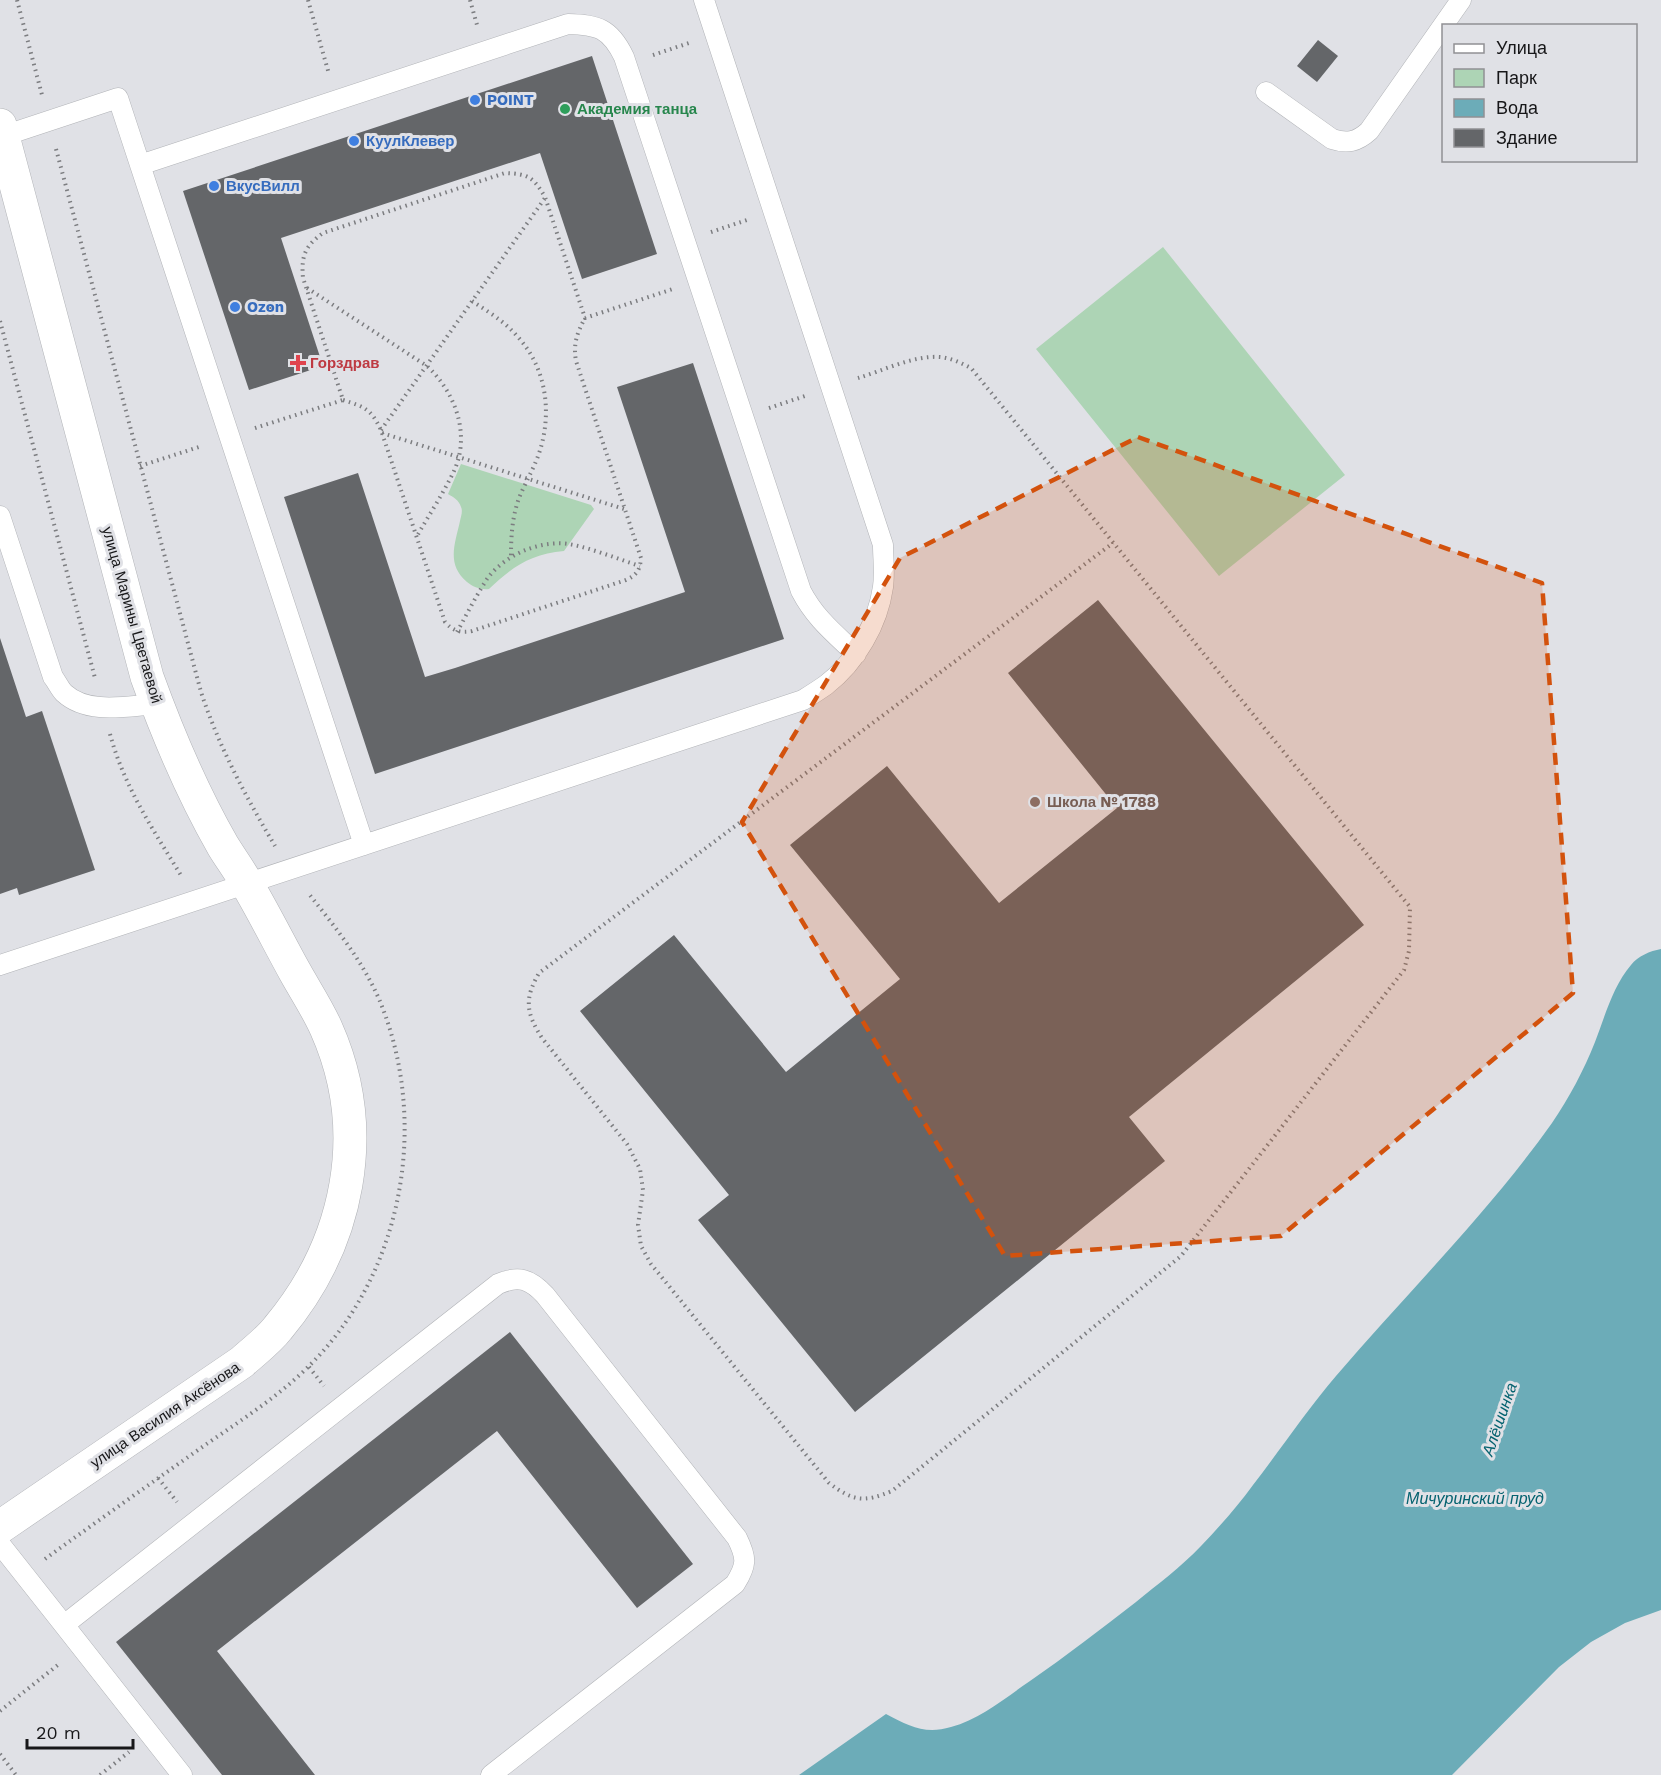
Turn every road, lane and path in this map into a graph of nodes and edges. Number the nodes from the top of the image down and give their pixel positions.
1 (308, 0) edge
2 (704, 0) edge
3 (1461, 0) edge
4 (1444, 24) edge
5 (1442, 27) edge
6 (715, 34) junction
7 (627, 63) junction
8 (1266, 92) dead end
9 (337, 101) junction
10 (1, 131) edge
11 (140, 165) junction
12 (545, 197) junction
13 (773, 211) junction
14 (685, 241) junction
15 (307, 288) junction
16 (670, 290) dead end
17 (472, 301) junction
18 (585, 318) junction
19 (0, 321) edge
20 (426, 366) junction
21 (831, 387) junction
22 (343, 400) junction
23 (743, 416) junction
24 (261, 426) dead end
25 (382, 431) junction
26 (459, 457) junction
27 (529, 479) junction
28 (625, 510) junction
29 (0, 516) edge
30 (416, 537) junction
31 (1113, 543) junction
32 (511, 557) junction
33 (640, 566) junction
34 (457, 632) junction
35 (856, 654) junction
36 (157, 704) junction
37 (102, 707) junction
38 (364, 845) junction
39 (247, 884) junction
40 (197, 900) junction
41 (0, 965) edge
42 (311, 1283) joint
43 (0, 1527) edge
44 (0, 1544) edge
45 (64, 1625) junction
46 (81, 1647) junction
47 (0, 1711) edge
48 (151, 1735) junction
49 (0, 1754) edge
50 (16, 1775) edge
51 (100, 1775) edge
52 (182, 1775) edge
53 (491, 1775) edge

1 - 9 path
2 - 6 lane
3 - 4 lane
5 - 8 lane
6 - 7 path
6 - 13 lane
7 - 9 lane
7 - 14 lane
9 - 11 lane
10 - 11 lane
10 - 36 street, улица Марины Цветаевой
11 - 38 lane
12 - 15 path
12 - 17 path
12 - 18 path
13 - 14 path
13 - 21 lane
14 - 23 lane
15 - 20 path
15 - 22 path
16 - 18 path
17 - 20 path
17 - 27 path
18 - 28 path
19 - 37 path
20 - 25 path
20 - 26 path
21 - 23 path
21 - 31 path
21 - 35 lane
22 - 24 path
22 - 25 path
23 - 35 lane
25 - 26 path
25 - 30 path
26 - 27 path
26 - 30 path
27 - 28 path
27 - 32 path
28 - 33 path
29 - 37 lane
30 - 34 path
31 - 31 path
32 - 33 path
32 - 34 path
33 - 34 path
35 - 38 lane
36 - 37 lane
36 - 39 street, улица Марины Цветаевой
37 - 40 path
38 - 39 lane
39 - 40 lane
39 - 42 street, улица Марины Цветаевой
40 - 41 lane
42 - 43 street, улица Василия Аксёнова
44 - 45 lane
45 - 46 lane
45 - 53 lane
46 - 47 path
46 - 48 lane
48 - 51 path
48 - 52 lane
49 - 50 path

